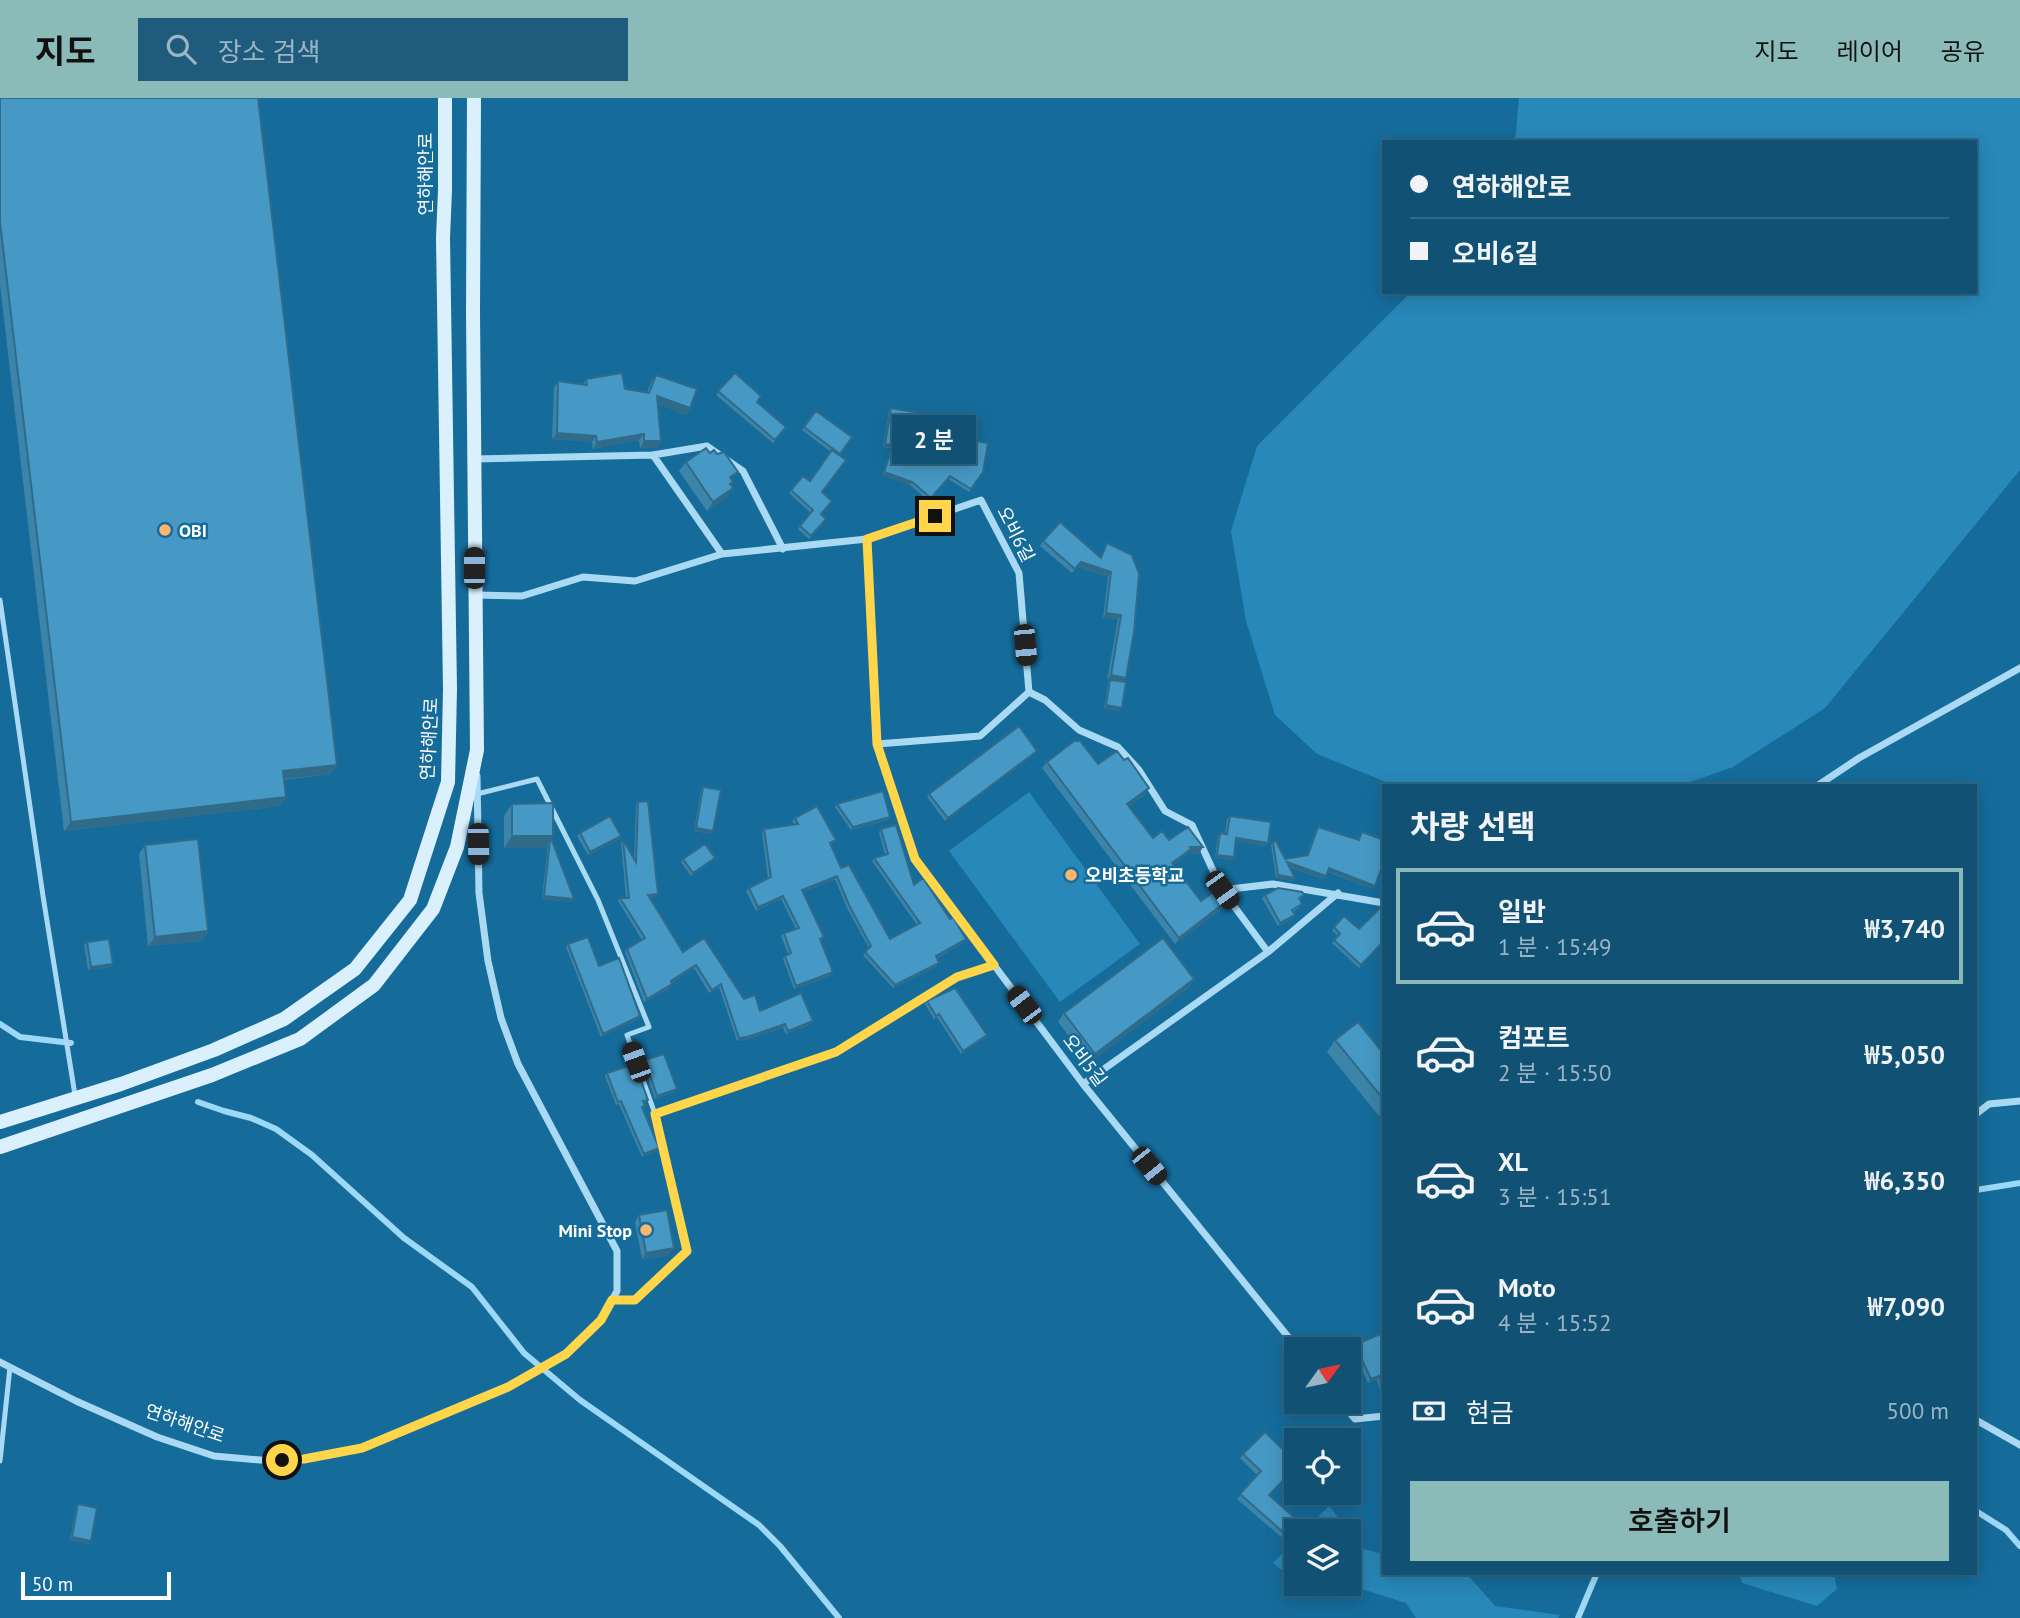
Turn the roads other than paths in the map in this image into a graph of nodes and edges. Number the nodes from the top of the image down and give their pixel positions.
1 (445, 98) edge
2 (474, 98) edge
3 (653, 455) junction
4 (474, 458) junction
5 (867, 539) junction
6 (783, 549) junction
7 (722, 554) junction
8 (474, 595) junction
9 (0, 600) edge
10 (2020, 668) edge
11 (1029, 692) junction
12 (877, 744) junction
13 (477, 750) junction
14 (1820, 784) edge
15 (477, 793) junction
16 (1222, 890) junction
17 (1338, 893) junction
18 (1382, 903) edge
19 (1268, 952) junction
20 (994, 965) junction
21 (1083, 1084) junction
22 (76, 1098) junction
23 (2020, 1101) edge
24 (1977, 1113) edge
25 (655, 1114) junction
26 (0, 1122) edge
27 (0, 1147) edge
28 (612, 1300) junction
29 (1288, 1337) edge
30 (0, 1362) edge
31 (10, 1367) junction
32 (1351, 1414) edge
33 (1382, 1416) edge
34 (1977, 1421) edge
35 (2020, 1445) edge
36 (0, 1461) edge

1 - 22 street, 연하해안로
2 - 4 street
3 - 4 street
3 - 6 street
3 - 7 street
4 - 8 street
5 - 6 street, 오비6길
5 - 11 street, 오비6길
5 - 12 street, 오비5길
6 - 7 street, 오비6길
7 - 8 street, 오비6길
8 - 13 street
9 - 22 lane
10 - 14 street
11 - 12 street
11 - 16 street
12 - 20 street, 오비5길
13 - 15 street
13 - 27 street
15 - 25 lane
15 - 28 street
16 - 17 street
16 - 19 street
17 - 18 street
17 - 19 street
19 - 21 street
20 - 21 street, 오비5길
20 - 25 street
21 - 29 street, 오비5길
22 - 26 street, 연하해안로
23 - 24 street
25 - 28 street
28 - 31 street, 연하해안로
30 - 31 street, 연하해안로
31 - 36 lane
32 - 33 street
34 - 35 street

